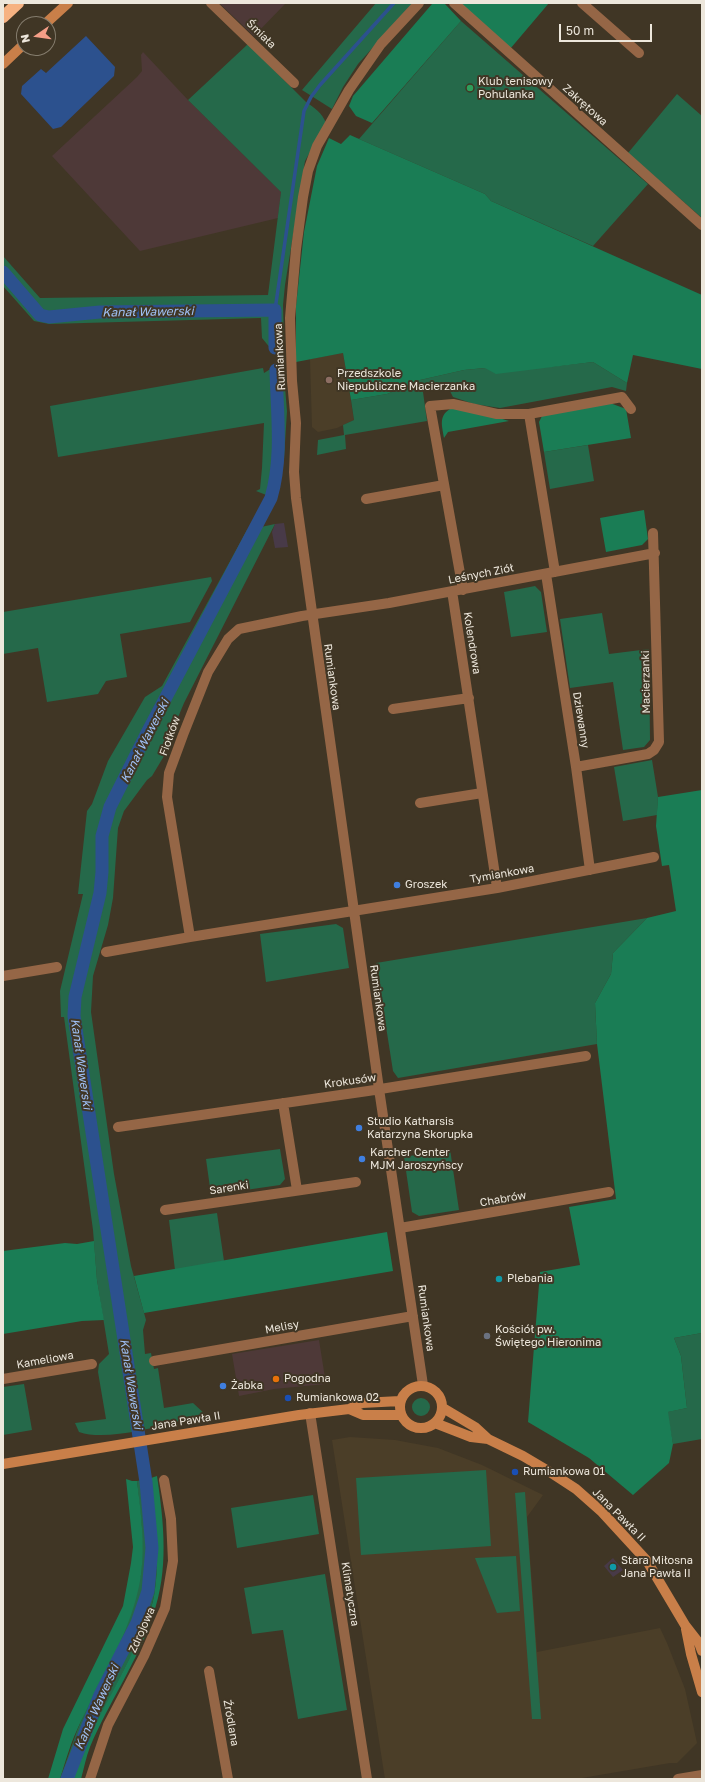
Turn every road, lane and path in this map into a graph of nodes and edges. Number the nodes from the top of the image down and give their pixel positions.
1 (18, 3) edge
2 (68, 3) edge
3 (211, 3) edge
4 (419, 3) edge
5 (454, 3) edge
6 (582, 3) edge
7 (54, 16) edge
8 (3, 17) edge
9 (16, 52) edge
10 (638, 53) dead end
11 (3, 64) edge
12 (294, 83) dead end
13 (702, 224) edge
14 (631, 409) dead end
15 (529, 414) junction
16 (444, 485) junction
17 (366, 499) dead end
18 (653, 533) dead end
19 (655, 553) junction
20 (550, 573) junction
21 (463, 590) junction
22 (452, 591) junction
23 (311, 615) junction
24 (469, 698) junction
25 (393, 709) dead end
26 (576, 767) junction
27 (482, 793) junction
28 (420, 803) dead end
29 (654, 857) dead end
30 (590, 870) junction
31 (497, 888) junction
32 (353, 910) junction
33 (190, 937) junction
34 (106, 952) dead end
35 (57, 967) dead end
36 (3, 976) edge
37 (586, 1056) dead end
38 (379, 1089) junction
39 (283, 1103) junction
40 (118, 1127) dead end
41 (356, 1182) dead end
42 (296, 1190) junction
43 (609, 1192) dead end
44 (165, 1210) dead end
45 (400, 1228) junction
46 (413, 1316) junction
47 (154, 1362) dead end
48 (92, 1364) dead end
49 (3, 1379) edge
50 (423, 1385) junction
51 (400, 1401) junction
52 (443, 1408) junction
53 (349, 1409) junction
54 (310, 1413) junction
55 (401, 1414) junction
56 (435, 1423) junction
57 (488, 1439) junction
58 (3, 1464) edge
59 (164, 1480) dead end
60 (685, 1625) junction
61 (702, 1651) edge
62 (209, 1671) dead end
63 (702, 1692) edge
64 (702, 1775) edge
65 (90, 1779) edge
66 (228, 1779) edge
67 (367, 1779) edge
68 (678, 1779) edge

1 - 8 highway
2 - 7 street
3 - 12 street, Śmiała
4 - 23 street, Rumiankowa
5 - 13 street, Zakrętowa
6 - 10 street
9 - 11 street
14 - 15 street
15 - 16 street
15 - 20 street, Dziewanny
16 - 17 street
16 - 21 street
18 - 19 street, Macierzanki
19 - 20 street, Leśnych Ziół
19 - 26 street, Macierzanki
20 - 21 street, Leśnych Ziół
20 - 26 street, Dziewanny
21 - 22 street, Leśnych Ziół
22 - 23 street, Leśnych Ziół
22 - 24 street, Kolendrowa
23 - 32 street, Rumiankowa
23 - 33 street, Fiołków
24 - 25 street
24 - 27 street, Kolendrowa
26 - 30 street, Dziewanny
27 - 28 street
27 - 31 street, Kolendrowa
29 - 30 street, Tymiankowa
30 - 31 street, Tymiankowa
31 - 32 street, Tymiankowa
32 - 33 street
32 - 38 street, Rumiankowa
33 - 34 street
35 - 36 street
37 - 38 street, Krokusów
38 - 39 street, Krokusów
38 - 45 street, Rumiankowa
39 - 40 street, Krokusów
39 - 42 street
41 - 42 street, Sarenki
42 - 44 street, Sarenki
43 - 45 street, Chabrów
45 - 46 street, Rumiankowa
46 - 47 street, Melisy
46 - 50 street, Rumiankowa
48 - 49 street, Kameliowa
50 - 51 street
50 - 52 street
51 - 53 street, Jana Pawła II
51 - 55 street
52 - 56 street
52 - 57 street, Jana Pawła II
53 - 54 street, Jana Pawła II
53 - 55 street, Jana Pawła II
54 - 58 street, Jana Pawła II
54 - 67 street, Klimatyczna
55 - 56 street
56 - 57 street, Jana Pawła II
57 - 60 street, Jana Pawła II
59 - 65 street, Zdrojowa
60 - 61 street, Jana Pawła II
60 - 63 street, Jana Pawła II
62 - 66 street, Źródlana
64 - 68 street

